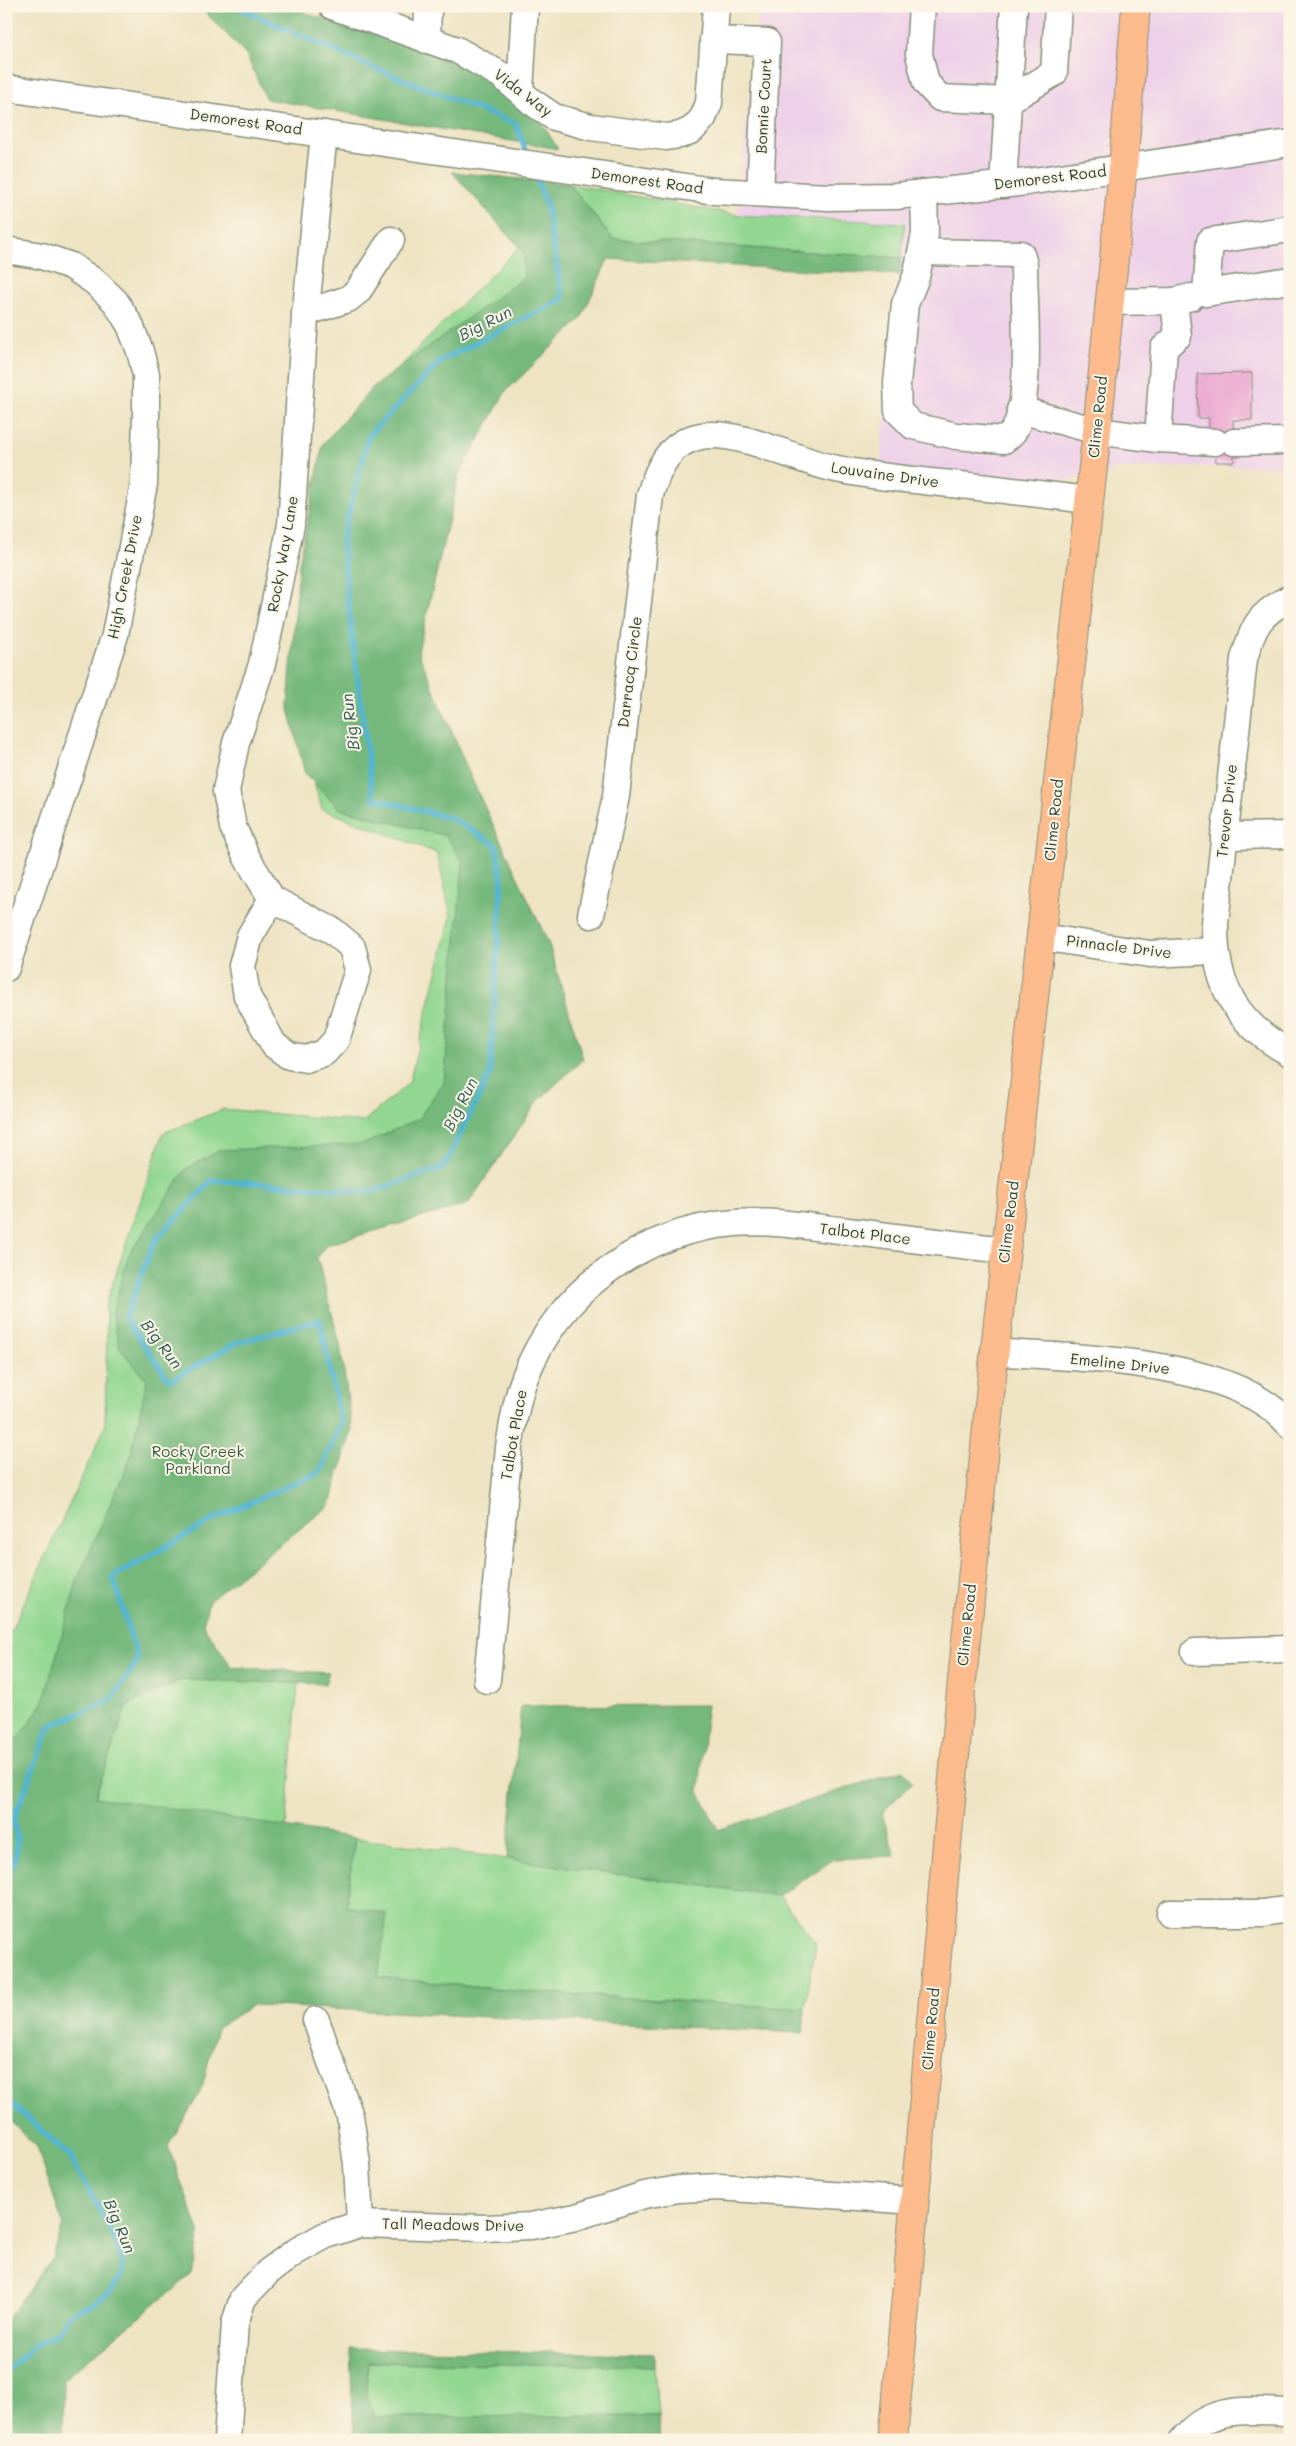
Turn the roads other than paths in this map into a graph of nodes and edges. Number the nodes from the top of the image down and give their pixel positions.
1 (332, 6) edge
2 (428, 6) edge
3 (525, 6) edge
4 (716, 6) edge
5 (922, 6) edge
6 (1014, 6) edge
7 (1058, 6) edge
8 (1136, 6) edge
9 (427, 40) junction
10 (714, 40) junction
11 (6, 88) edge
12 (520, 91) junction
13 (1008, 101) junction
14 (324, 134) junction
15 (1290, 143) edge
16 (1123, 168) junction
17 (1002, 185) junction
18 (760, 193) junction
19 (924, 193) junction
20 (1290, 229) edge
21 (391, 240) dead end
22 (6, 250) edge
23 (921, 252) junction
24 (1290, 280) edge
25 (1206, 293) junction
26 (1174, 300) junction
27 (1109, 302) junction
28 (305, 313) junction
29 (1020, 410) junction
30 (1097, 431) junction
31 (1158, 439) junction
32 (686, 440) joint
33 (1290, 441) edge
34 (1088, 500) junction
35 (1290, 598) edge
36 (1290, 835) edge
37 (1224, 836) junction
38 (272, 899) junction
39 (591, 915) dead end
40 (1041, 937) junction
41 (1215, 952) junction
42 (6, 968) edge
43 (1290, 1053) edge
44 (1006, 1250) junction
45 (994, 1352) junction
46 (1285, 1409) edge
47 (1290, 1649) edge
48 (1195, 1652) dead end
49 (487, 1680) dead end
50 (1290, 1909) edge
51 (1170, 1913) dead end
52 (316, 2020) dead end
53 (915, 2201) junction
54 (360, 2224) junction
55 (1290, 2412) edge
56 (1188, 2433) edge
57 (227, 2440) edge
58 (893, 2440) edge

1 - 9 street, Vida Way
2 - 9 street
3 - 12 street
4 - 10 street
5 - 13 street
6 - 13 street
7 - 13 street
8 - 16 main road, Clime Road
9 - 12 street, Vida Way
10 - 12 street, Vida Way
10 - 18 street, Bonnie Court
11 - 14 street, Demorest Road
13 - 17 street
14 - 18 street, Demorest Road
14 - 28 street, Rocky Way Lane
15 - 16 street, Demorest Road
16 - 17 street, Demorest Road
16 - 27 main road, Clime Road
17 - 19 street, Demorest Road
18 - 19 street, Demorest Road
19 - 23 street
20 - 25 street
21 - 28 street
22 - 42 street, High Creek Drive
23 - 29 street
23 - 29 street
24 - 25 street
25 - 26 street
26 - 27 street
26 - 31 street
27 - 30 main road, Clime Road
28 - 38 street, Rocky Way Lane
29 - 30 street
30 - 31 street
30 - 34 main road, Clime Road
31 - 33 street
32 - 34 street, Louvaine Drive
32 - 39 street, Darracq Circle
34 - 40 main road, Clime Road
35 - 37 street, Trevor Drive
36 - 37 street
37 - 41 street, Trevor Drive
38 - 38 street
40 - 41 street, Pinnacle Drive
40 - 44 main road, Clime Road
41 - 43 street
44 - 45 main road, Clime Road
44 - 49 street, Talbot Place
45 - 46 street, Emeline Drive
45 - 53 main road, Clime Road
47 - 48 street
50 - 51 street
52 - 54 street
53 - 54 street, Tall Meadows Drive
53 - 58 main road, Clime Road
54 - 57 street, Tall Meadows Drive
55 - 56 street

